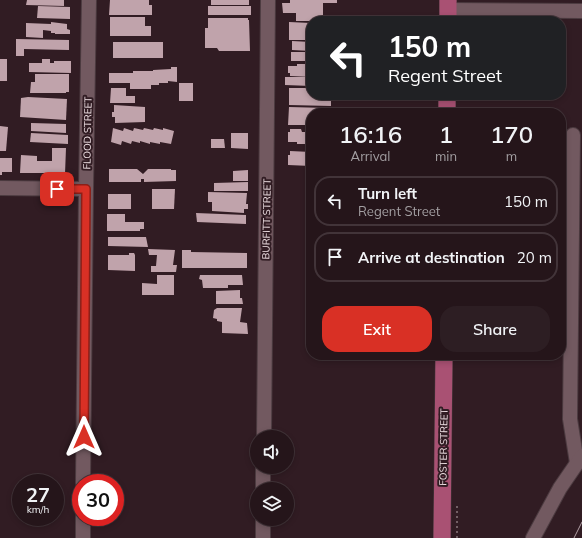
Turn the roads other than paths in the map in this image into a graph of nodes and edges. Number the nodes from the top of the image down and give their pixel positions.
1 (89, 0) edge
2 (268, 0) edge
3 (448, 10) edge
4 (582, 11) edge
5 (572, 135) edge
6 (0, 188) edge
7 (86, 189) junction
8 (444, 360) edge
9 (264, 430) edge
10 (579, 459) edge
11 (83, 474) edge
12 (83, 526) edge
13 (263, 526) edge
14 (83, 538) edge
15 (263, 538) edge
16 (442, 538) edge
17 (532, 538) edge

1 - 7 street, FLOOD STREET
2 - 9 street, BURFITT STREET
3 - 4 street
5 - 10 street
6 - 7 street
7 - 11 street, FLOOD STREET
8 - 16 main road, FOSTER STREET
10 - 17 street
12 - 14 street
13 - 15 street

